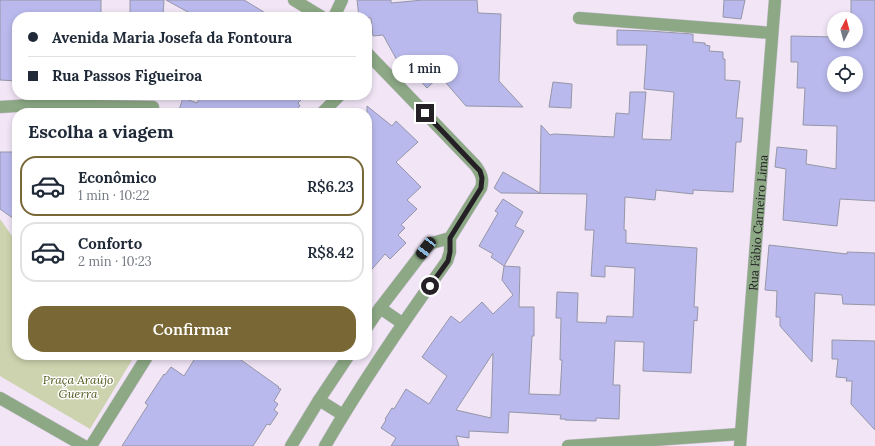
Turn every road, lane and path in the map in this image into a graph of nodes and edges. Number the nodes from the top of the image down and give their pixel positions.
1 (294, 0) edge
2 (342, 0) edge
3 (775, 0) edge
4 (314, 12) edge
5 (336, 12) edge
6 (579, 18) dead end
7 (772, 33) junction
8 (372, 62) edge
9 (335, 100) edge
10 (0, 107) edge
11 (153, 107) dead end
12 (327, 108) edge
13 (450, 238) junction
14 (380, 308) junction
15 (372, 320) edge
16 (402, 323) junction
17 (145, 360) edge
18 (346, 360) edge
19 (0, 398) edge
20 (319, 400) junction
21 (343, 415) junction
22 (740, 434) junction
23 (84, 446) edge
24 (90, 446) edge
25 (291, 446) edge
26 (325, 446) edge
27 (568, 446) edge
28 (740, 446) edge

1 - 4 street
2 - 5 street
3 - 7 street, Rua Fábio Carneiro Lima
6 - 7 street
7 - 22 street, Rua Fábio Carneiro Lima
8 - 13 street
9 - 12 street
10 - 11 street
13 - 14 street
13 - 16 street
14 - 15 street
14 - 16 street
16 - 21 street
17 - 24 street
18 - 20 street
19 - 23 street
20 - 21 street
20 - 25 street
21 - 26 street
22 - 27 street
22 - 28 street, Rua Fábio Carneiro Lima

